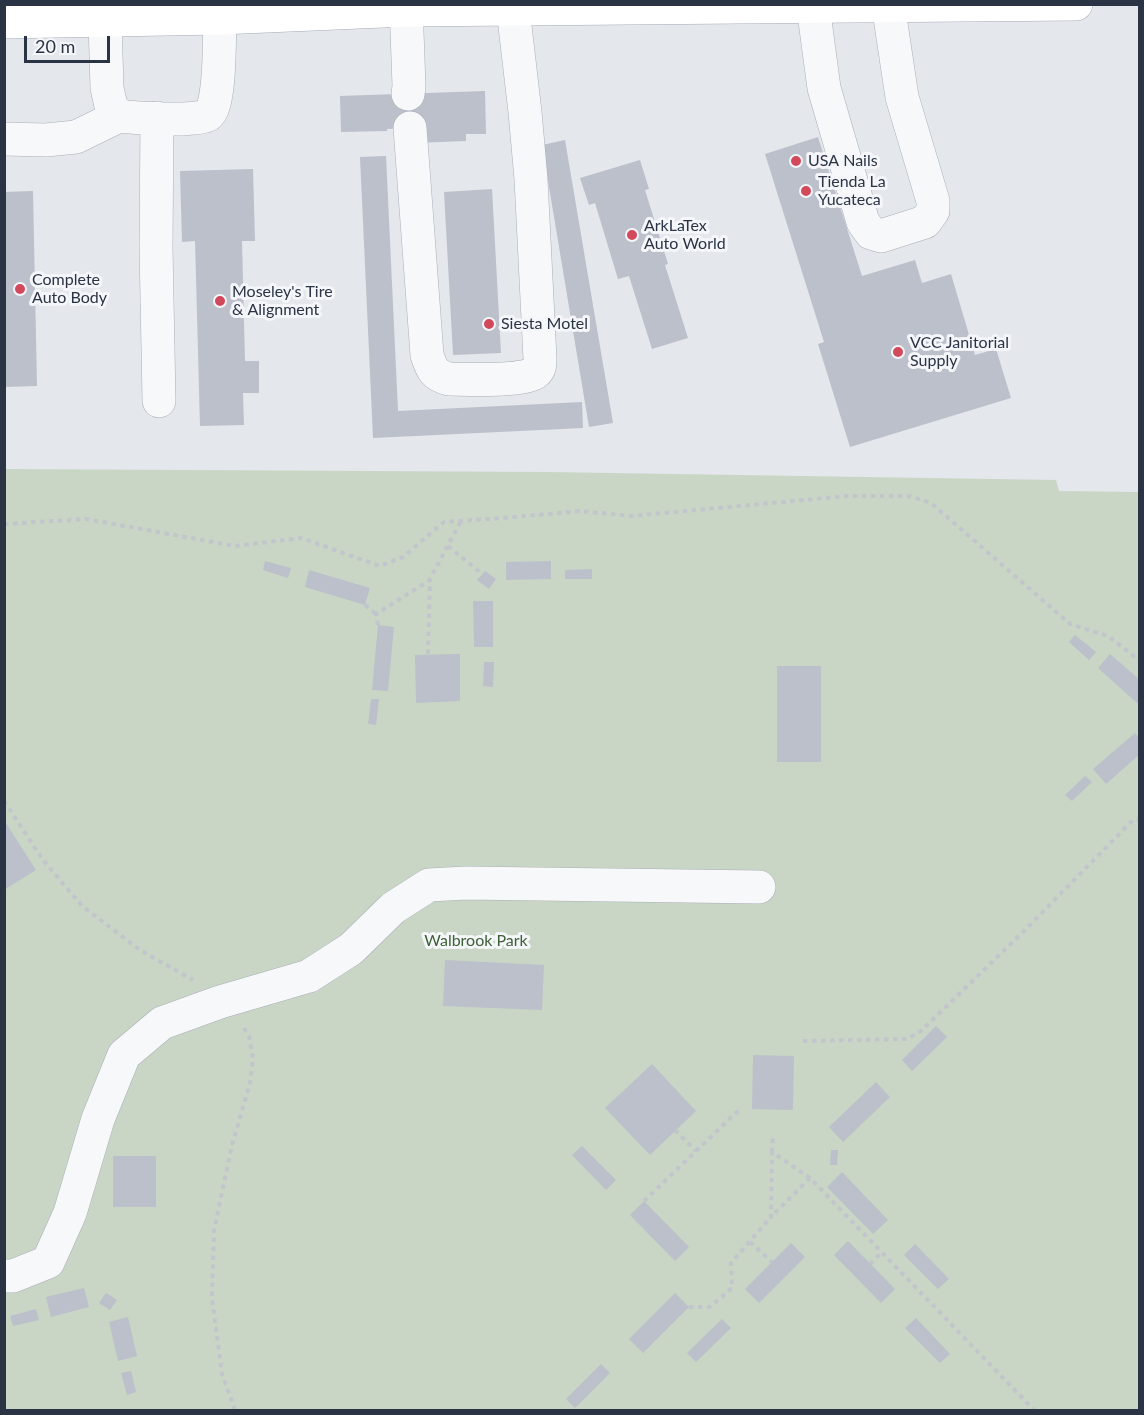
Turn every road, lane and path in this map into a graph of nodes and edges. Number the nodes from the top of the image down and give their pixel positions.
1 (1076, 4) edge
2 (888, 5) edge
3 (1005, 5) edge
4 (619, 6) edge
5 (813, 6) junction
6 (406, 7) edge
7 (513, 9) junction
8 (220, 18) junction
9 (4, 21) edge
10 (105, 21) junction
11 (408, 94) dead end
12 (119, 116) junction
13 (157, 118) junction
14 (410, 128) dead end
15 (4, 139) edge
16 (159, 400) dead end
17 (462, 520) junction
18 (4, 524) edge
19 (448, 546) junction
20 (482, 574) dead end
21 (430, 579) junction
22 (365, 605) dead end
23 (376, 614) junction
24 (378, 625) dead end
25 (428, 654) dead end
26 (1140, 661) edge
27 (4, 801) edge
28 (1140, 819) edge
29 (759, 887) dead end
30 (220, 1002) junction
31 (803, 1041) dead end
32 (741, 1108) dead end
33 (675, 1130) dead end
34 (773, 1136) dead end
35 (696, 1151) junction
36 (772, 1152) junction
37 (810, 1178) junction
38 (644, 1201) dead end
39 (771, 1217) junction
40 (750, 1242) junction
41 (882, 1252) junction
42 (772, 1262) dead end
43 (870, 1264) dead end
44 (4, 1276) edge
45 (689, 1307) dead end
46 (235, 1410) edge
47 (1034, 1410) edge

1 - 3 main road
2 - 3 main road
2 - 5 main road
2 - 5 lane
4 - 5 main road
4 - 7 main road
6 - 7 main road
6 - 8 main road
6 - 11 lane
7 - 14 lane
8 - 10 main road
8 - 13 lane
9 - 10 main road
10 - 12 lane
12 - 13 lane
12 - 15 lane
13 - 16 lane
17 - 18 path
17 - 19 path
17 - 26 path
19 - 20 path
19 - 21 path
21 - 23 path
21 - 25 path
22 - 23 path
23 - 24 path
27 - 30 path
28 - 31 path
29 - 30 lane
30 - 44 lane
30 - 46 path
32 - 35 path
33 - 35 path
34 - 36 path
35 - 38 path
36 - 37 path
36 - 39 path
37 - 39 path
37 - 41 path
39 - 40 path
40 - 42 path
40 - 45 path
41 - 43 path
41 - 47 path

